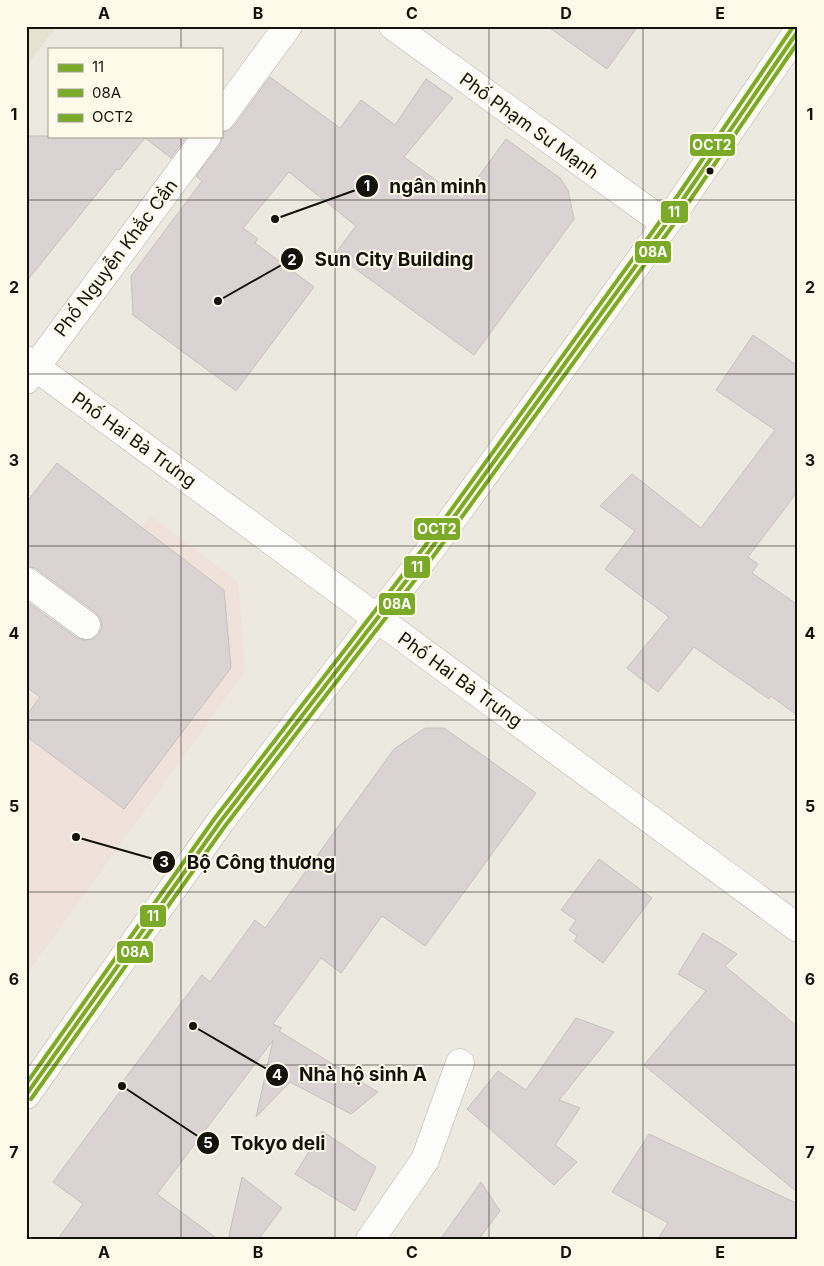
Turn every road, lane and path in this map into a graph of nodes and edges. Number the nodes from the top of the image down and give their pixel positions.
1 (288, 26) edge
2 (393, 26) edge
3 (798, 31) edge
4 (222, 116) edge
5 (205, 138) edge
6 (666, 224) junction
7 (29, 369) edge
8 (26, 581) edge
9 (377, 620) junction
10 (86, 624) dead end
11 (798, 928) edge
12 (460, 1063) dead end
13 (26, 1094) edge
14 (370, 1240) edge

1 - 4 street
2 - 6 street, Phố Phạm Sư Mạnh
3 - 6 street
5 - 7 street, Phố Nguyễn Khắc Cần
6 - 9 street
7 - 9 street, Phố Hai Bà Trưng
8 - 10 street
9 - 11 street, Phố Hai Bà Trưng
9 - 13 street
12 - 14 street

